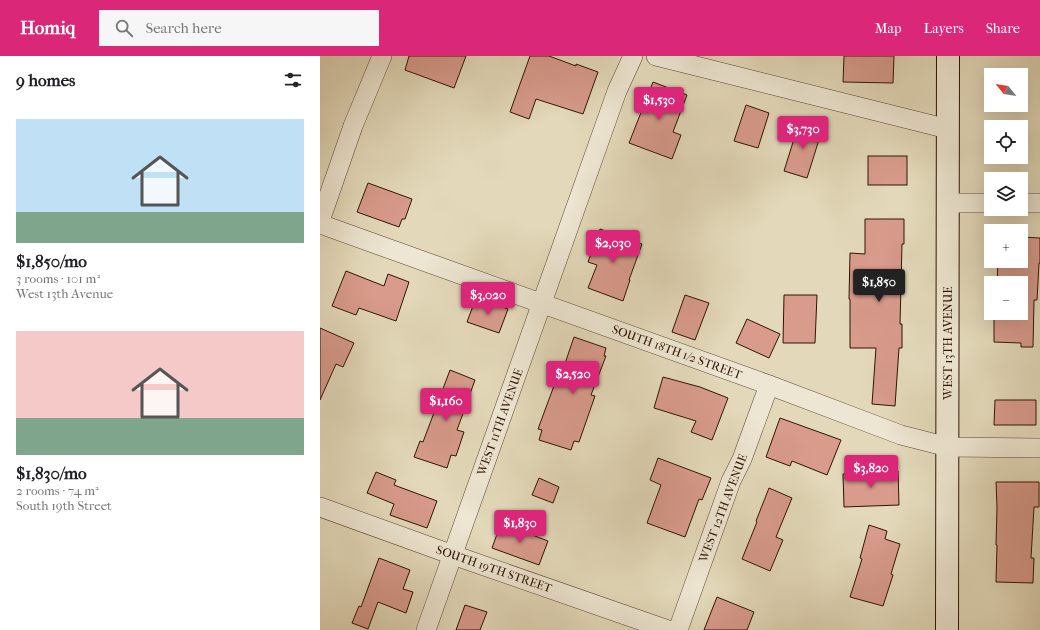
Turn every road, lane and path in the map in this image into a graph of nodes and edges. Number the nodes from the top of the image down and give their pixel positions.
1 (382, 56) edge
2 (633, 56) edge
3 (656, 56) edge
4 (948, 56) edge
5 (948, 129) junction
6 (948, 203) junction
7 (984, 203) edge
8 (1028, 203) edge
9 (1040, 203) edge
10 (320, 223) edge
11 (542, 305) junction
12 (769, 385) junction
13 (948, 447) junction
14 (1040, 448) edge
15 (320, 507) edge
16 (453, 555) junction
17 (426, 630) edge
18 (668, 630) edge
19 (678, 630) edge
20 (947, 630) edge

1 - 10 street
2 - 11 street, WEST 11TH AVENUE
3 - 5 street
4 - 5 street, WEST 13TH AVENUE
5 - 6 street, WEST 13TH AVENUE
6 - 7 street
6 - 13 street, WEST 13TH AVENUE
8 - 9 street
10 - 11 street, SOUTH 18TH 1/2 STREET
11 - 12 street, SOUTH 18TH 1/2 STREET
11 - 16 street, WEST 11TH AVENUE
12 - 13 street, SOUTH 18TH 1/2 STREET
12 - 19 street, WEST 12TH AVENUE
13 - 14 street, SOUTH 18TH 1/2 STREET
13 - 20 street, WEST 13TH AVENUE
15 - 16 street, SOUTH 19TH STREET
16 - 17 street, WEST 11TH AVENUE
16 - 18 street, SOUTH 19TH STREET

